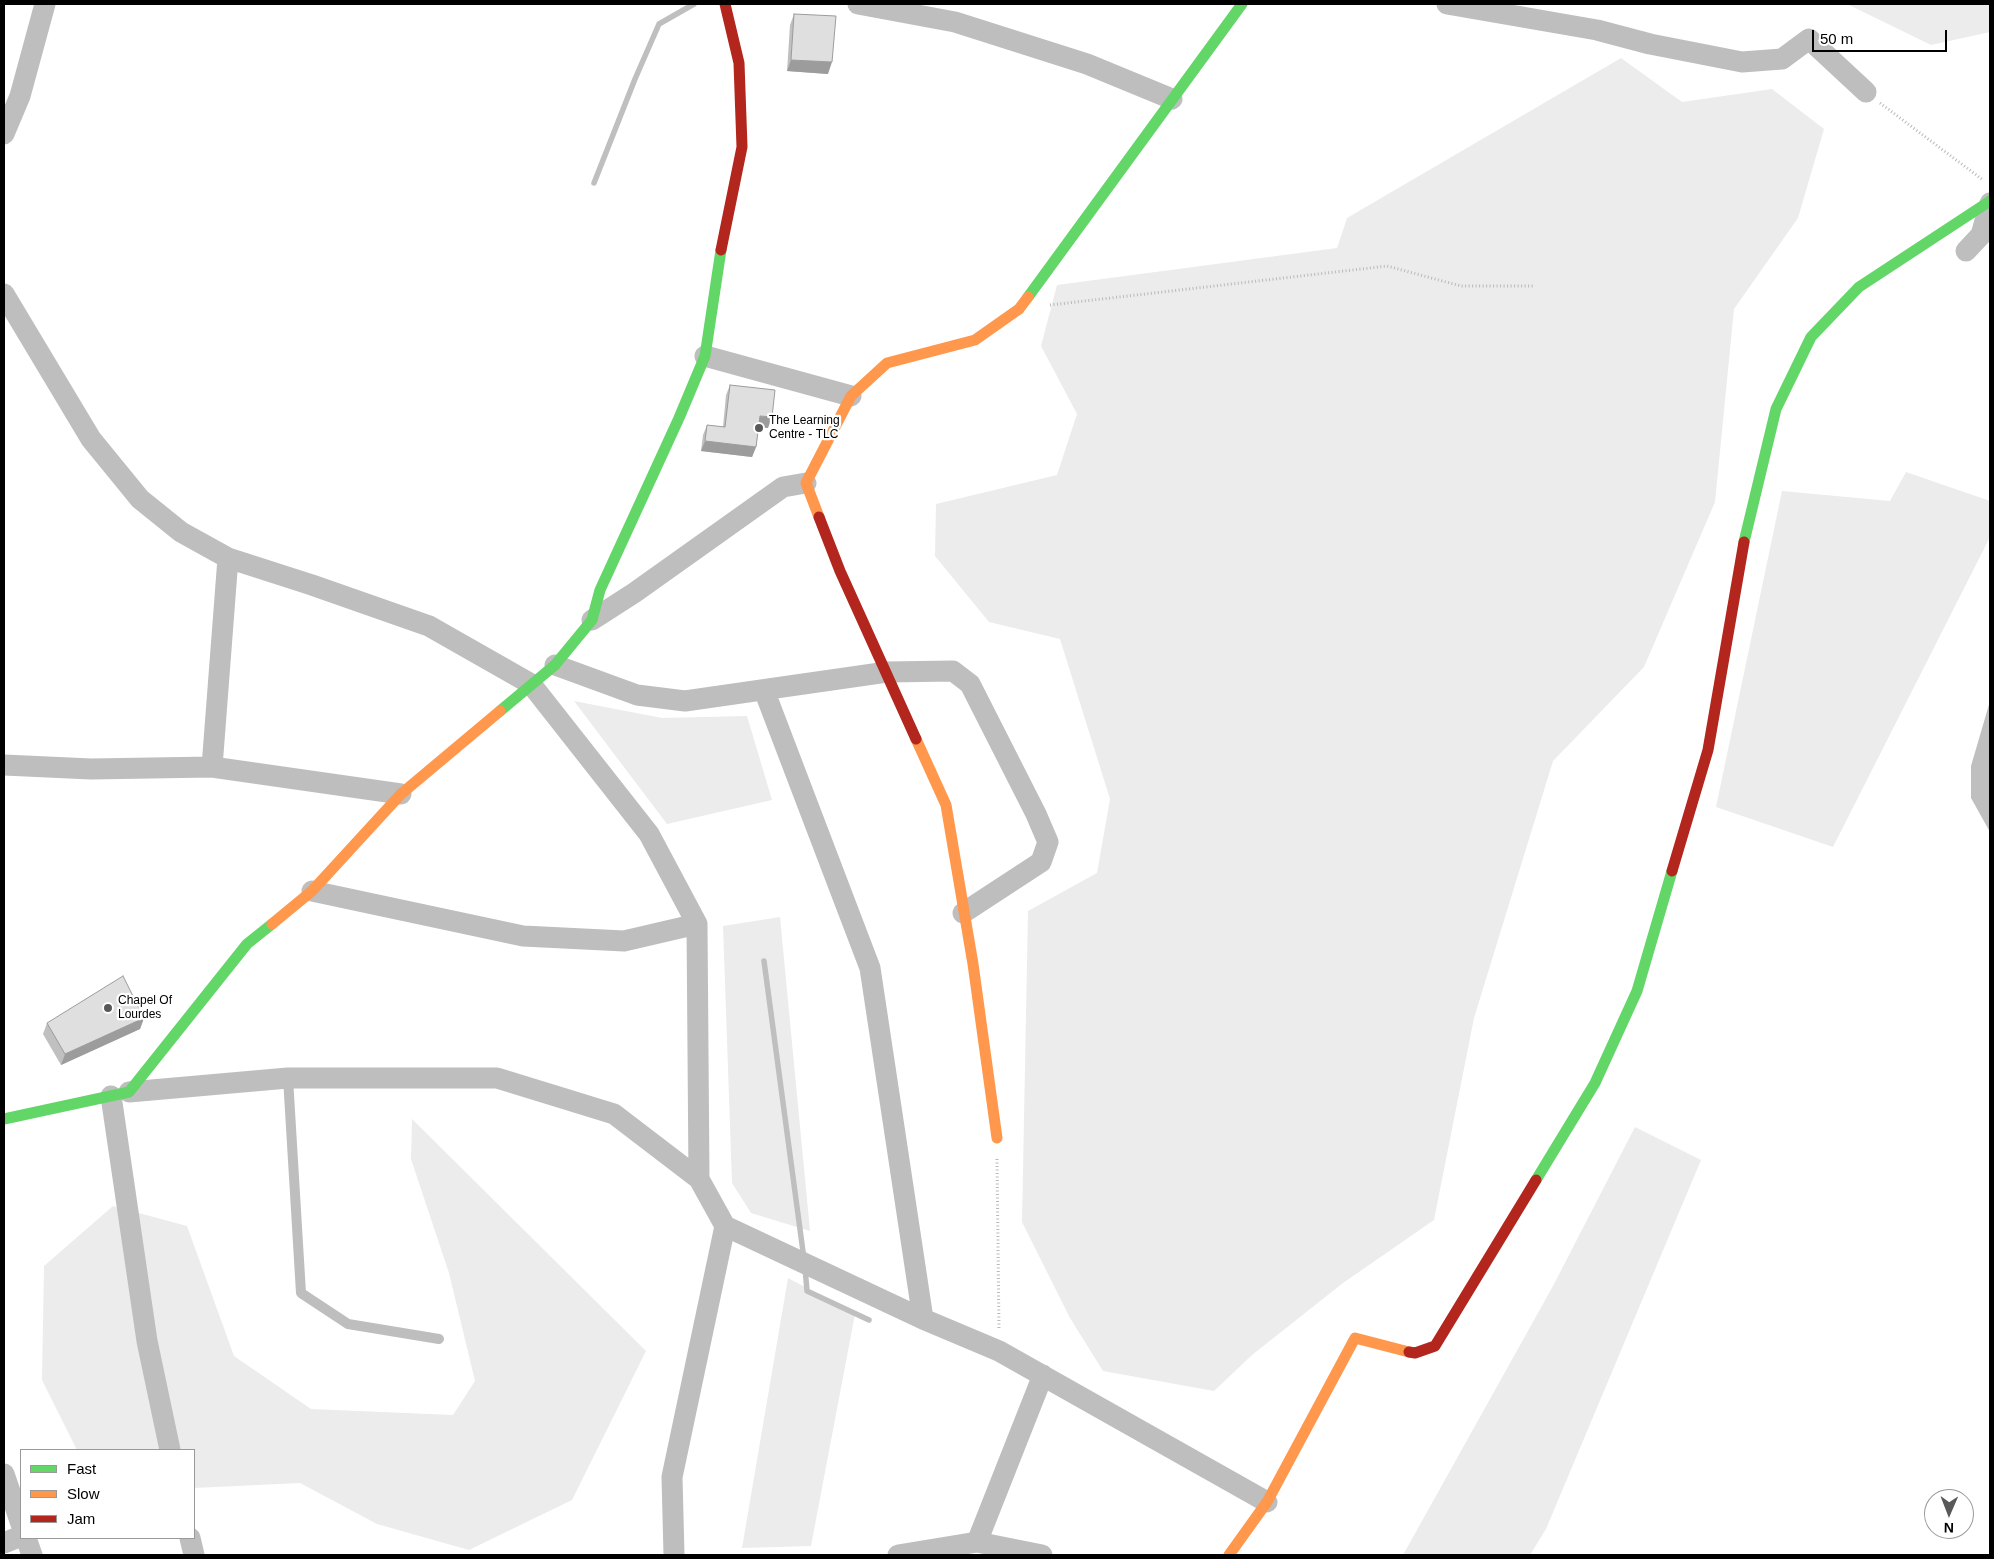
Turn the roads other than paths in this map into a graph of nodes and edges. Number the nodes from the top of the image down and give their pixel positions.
1 (45, 4) edge
2 (726, 4) edge
3 (858, 4) edge
4 (1242, 4) edge
5 (1447, 4) edge
6 (12, 92) edge
7 (1866, 92) road end
8 (1172, 100) junction
9 (4, 134) edge
10 (1990, 202) edge
11 (1966, 251) dead end
12 (4, 294) edge
13 (705, 356) junction
14 (851, 396) junction
15 (806, 483) junction
16 (228, 558) junction
17 (592, 620) junction
18 (554, 665) junction
19 (887, 672) junction
20 (530, 684) junction
21 (764, 690) junction
22 (4, 765) edge
23 (212, 767) junction
24 (401, 794) junction
25 (312, 890) junction
26 (963, 913) junction
27 (697, 924) junction
28 (288, 1078) junction
29 (120, 1094) junction
30 (4, 1119) edge
31 (997, 1138) road end
32 (699, 1179) junction
33 (726, 1226) junction
34 (923, 1318) junction
35 (439, 1339) dead end
36 (1043, 1375) junction
37 (170, 1449) edge
38 (4, 1474) edge
39 (1267, 1502) junction
40 (20, 1521) edge
41 (20, 1536) edge
42 (26, 1539) edge
43 (190, 1539) edge
44 (977, 1542) junction
45 (4, 1543) edge
46 (32, 1555) edge
47 (194, 1555) edge
48 (674, 1555) edge
49 (898, 1555) edge
50 (1042, 1555) edge
51 (1229, 1555) edge

1 - 6 street
2 - 13 street
3 - 8 street
4 - 8 street
5 - 7 street
6 - 9 street
8 - 14 street
10 - 11 street
10 - 39 street
12 - 16 street
13 - 14 street
13 - 17 street
14 - 15 street
15 - 17 street
15 - 19 street
16 - 20 street
16 - 23 street
17 - 18 street
18 - 20 street
18 - 21 street
19 - 21 street
19 - 26 street
19 - 26 street
20 - 24 street
20 - 27 street
21 - 34 street
22 - 23 street
23 - 24 street
24 - 25 street
25 - 27 street
25 - 29 street
26 - 31 street
27 - 32 street
28 - 29 street
28 - 32 street
28 - 35 lane
29 - 30 street
29 - 37 street
32 - 33 street
33 - 34 street
33 - 48 street
34 - 36 street
36 - 39 street
36 - 44 street
38 - 40 street
39 - 51 street
41 - 45 street
42 - 46 street
43 - 47 street
44 - 49 street
44 - 50 street

